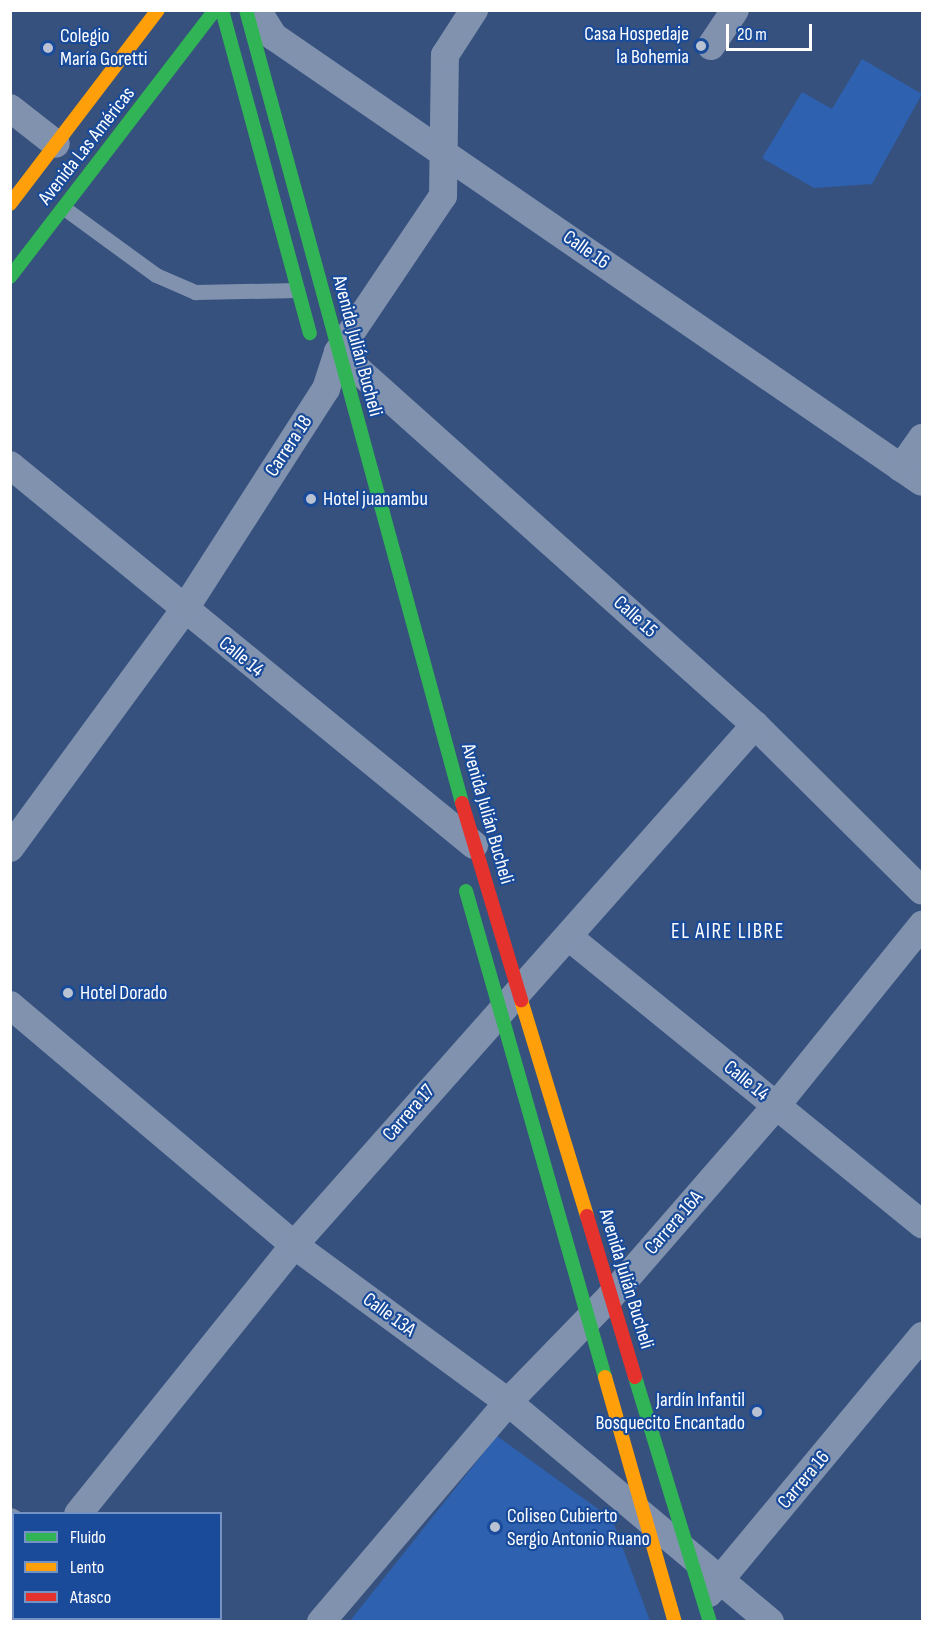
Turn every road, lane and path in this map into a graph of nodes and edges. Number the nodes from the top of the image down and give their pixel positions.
1 (158, 10) edge
2 (215, 10) edge
3 (222, 10) edge
4 (246, 10) edge
5 (257, 10) edge
6 (474, 10) edge
7 (735, 10) edge
8 (711, 46) dead end
9 (10, 108) edge
10 (56, 144) junction
11 (441, 150) junction
12 (10, 204) edge
13 (64, 208) junction
14 (10, 277) edge
15 (297, 290) junction
16 (323, 351) junction
17 (922, 438) edge
18 (10, 465) edge
19 (912, 475) edge
20 (184, 610) junction
21 (755, 725) junction
22 (439, 791) dead end
23 (459, 840) junction
24 (10, 848) edge
25 (460, 870) dead end
26 (922, 891) edge
27 (922, 925) edge
28 (570, 938) junction
29 (518, 992) junction
30 (10, 1005) edge
31 (498, 1013) junction
32 (776, 1106) junction
33 (922, 1224) edge
34 (294, 1245) junction
35 (610, 1297) junction
36 (585, 1317) junction
37 (922, 1336) edge
38 (508, 1402) junction
39 (80, 1512) edge
40 (650, 1523) junction
41 (693, 1558) junction
42 (712, 1600) edge
43 (321, 1622) edge
44 (675, 1622) edge
45 (684, 1622) edge
46 (770, 1622) edge

1 - 10 street, Avenida Las Américas
2 - 13 street, Avenida Las Américas
3 - 15 street, Avenida Julián Bucheli
4 - 16 street, Avenida Julián Bucheli
5 - 11 street, Calle 16
6 - 11 street, Carrera 18
7 - 8 street
9 - 10 street
10 - 12 street, Avenida Las Américas
11 - 16 street, Carrera 18
11 - 19 street, Calle 16
13 - 14 street, Avenida Las Américas
13 - 15 lane
15 - 16 street, Avenida Julián Bucheli
16 - 20 street, Carrera 18
16 - 21 street, Calle 15
16 - 23 street, Avenida Julián Bucheli
17 - 19 street
18 - 20 street, Calle 14
20 - 23 street, Calle 14
20 - 24 street, Carrera 18
21 - 26 street, Calle 15
21 - 28 street, Carrera 17
22 - 23 street, Avenida Julián Bucheli
23 - 29 street, Avenida Julián Bucheli
25 - 31 street, Avenida Julián Bucheli
27 - 32 street, Carrera 16A
28 - 29 street, Carrera 17
28 - 32 street, Calle 14
29 - 31 street, Carrera 17
29 - 35 street, Avenida Julián Bucheli
30 - 34 street, Calle 13A
31 - 34 street, Carrera 17
31 - 36 street, Avenida Julián Bucheli
32 - 33 street, Calle 14
32 - 35 street, Carrera 16A
34 - 38 street, Calle 13A
34 - 39 street, Carrera 17
35 - 36 street, Carrera 16A
35 - 41 street, Avenida Julián Bucheli
36 - 38 street, Carrera 16A
36 - 40 street, Avenida Julián Bucheli
37 - 42 street, Carrera 16
38 - 40 street, Calle 13A
38 - 43 street, Carrera 16A
40 - 41 street, Calle 13A
40 - 44 street, Avenida Julián Bucheli
41 - 42 street, Calle 13A
42 - 45 street, Carrera 16
42 - 46 street, Calle 13A

